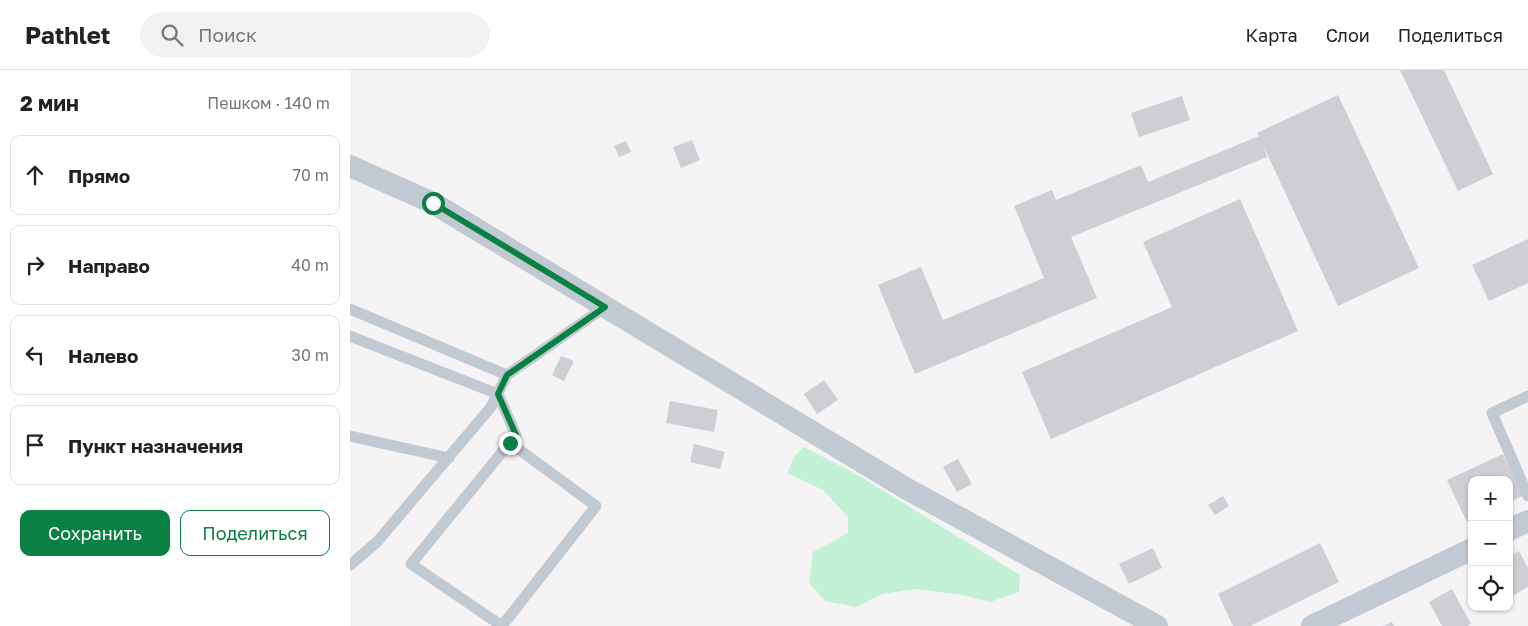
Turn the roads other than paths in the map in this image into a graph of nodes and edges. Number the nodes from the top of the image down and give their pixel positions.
1 (350, 166) edge
2 (605, 307) junction
3 (350, 309) edge
4 (350, 336) edge
5 (507, 375) junction
6 (498, 394) junction
7 (1528, 396) edge
8 (350, 436) edge
9 (510, 443) junction
10 (448, 458) junction
11 (1528, 496) edge
12 (1528, 521) edge
13 (1513, 528) edge
14 (1468, 551) edge
15 (350, 565) edge
16 (1342, 620) edge
17 (1156, 626) edge
18 (1312, 626) edge

1 - 2 street
2 - 5 lane
2 - 17 street
3 - 5 lane
4 - 6 lane
5 - 6 lane
6 - 9 lane
6 - 10 lane
7 - 11 lane
8 - 10 lane
9 - 9 lane
10 - 15 lane
12 - 13 street
14 - 16 street
16 - 18 street

